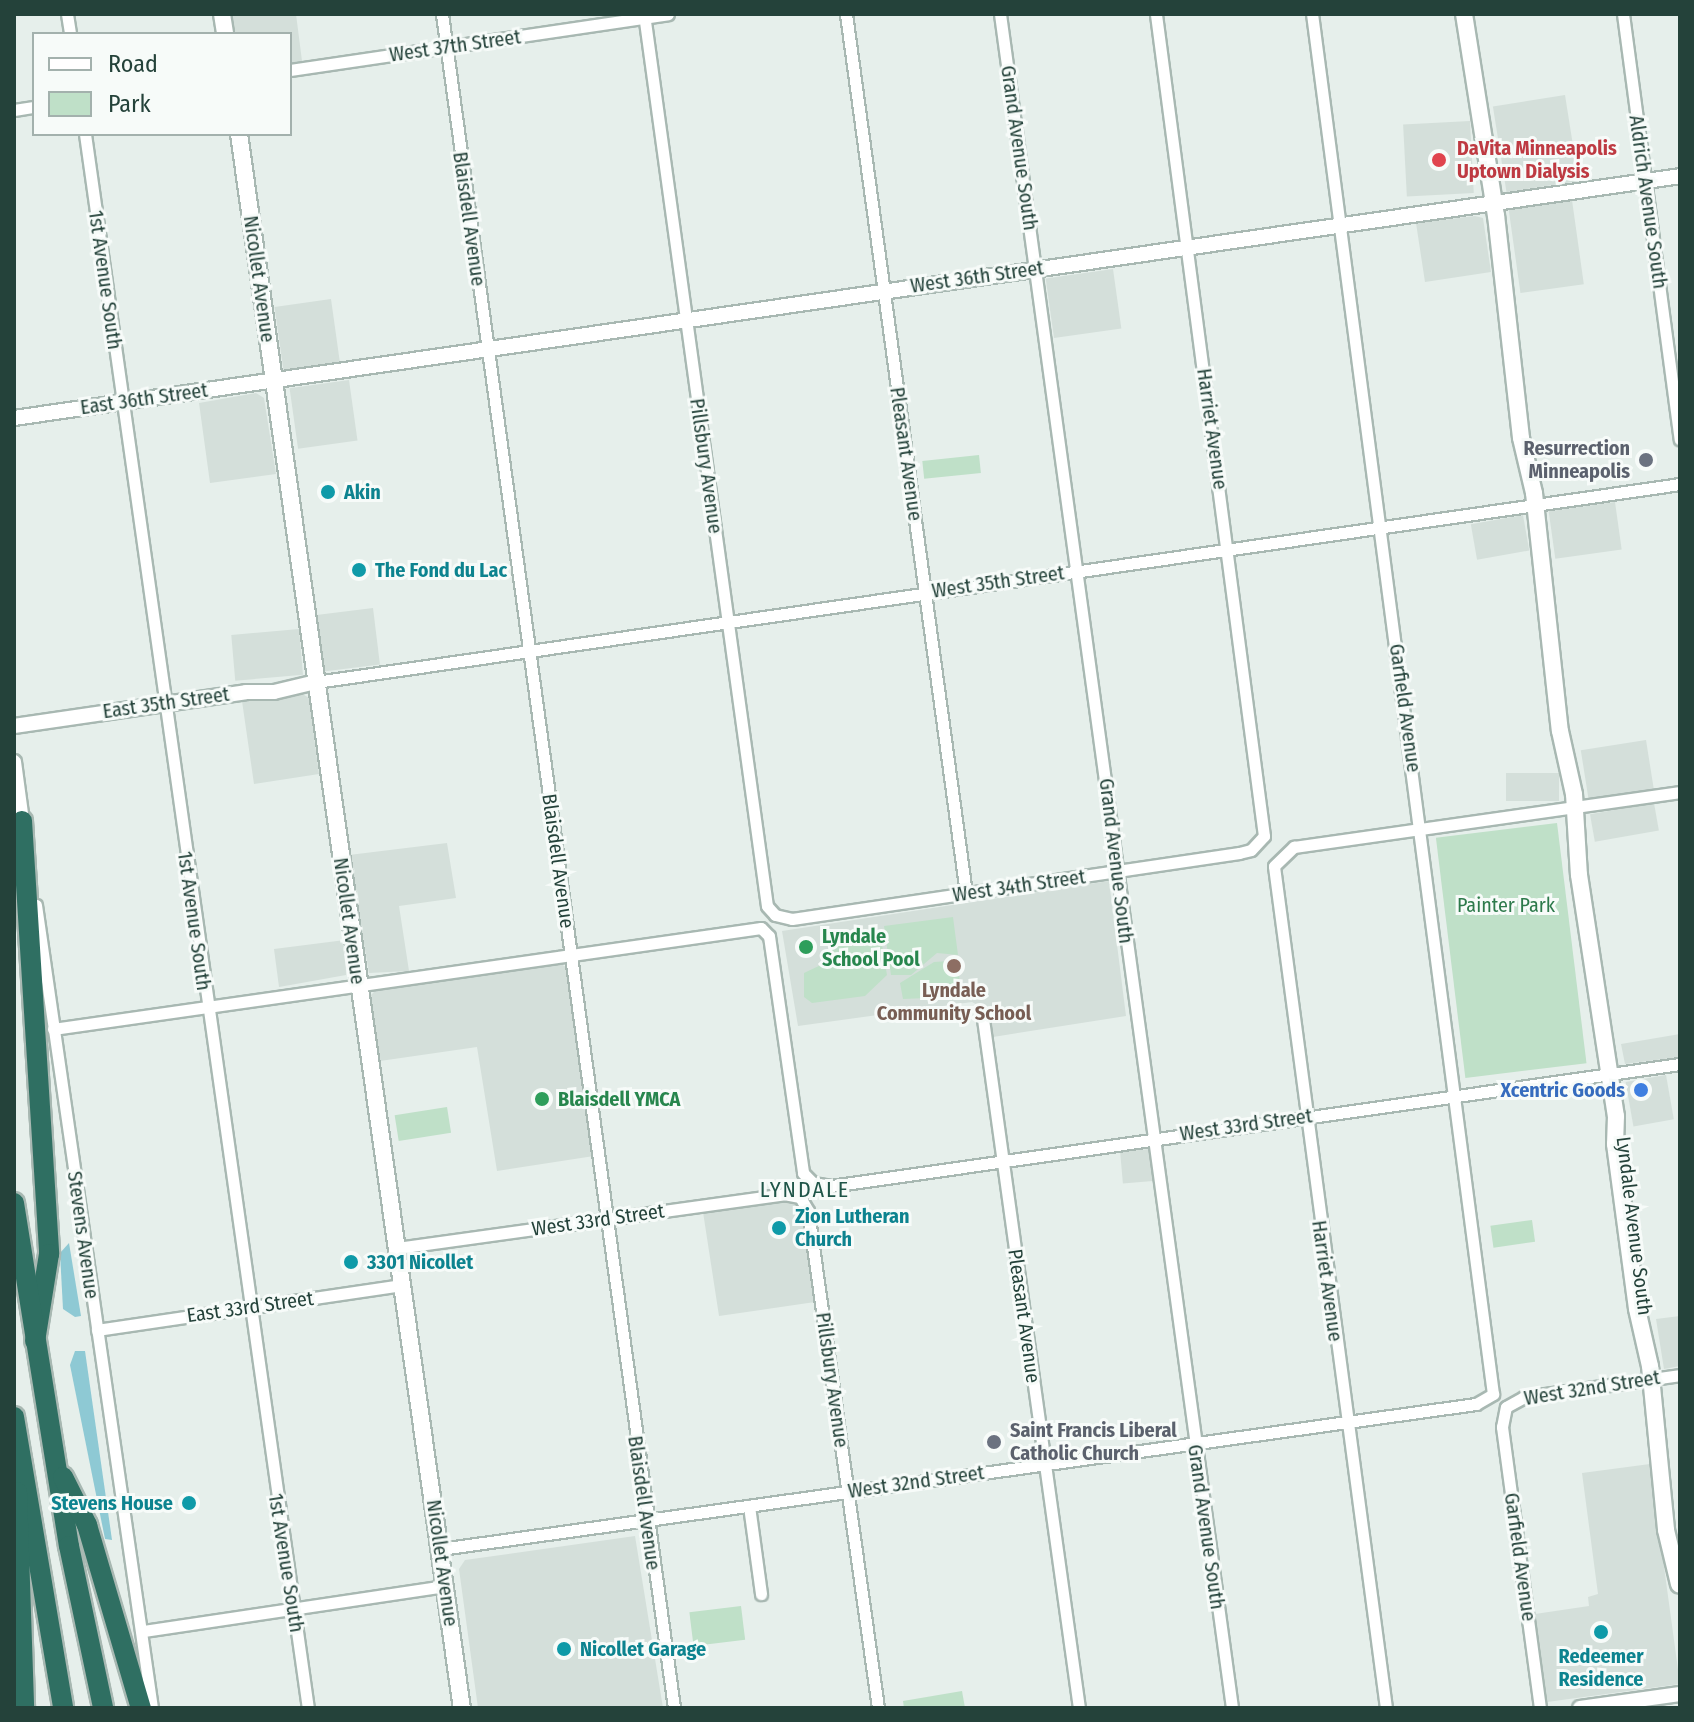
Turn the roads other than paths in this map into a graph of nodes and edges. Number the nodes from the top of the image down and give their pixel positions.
1 (442, 14) edge
2 (668, 14) edge
3 (846, 14) edge
4 (1000, 14) edge
5 (1156, 14) edge
6 (1312, 14) edge
7 (1464, 14) edge
8 (1474, 14) edge
9 (1623, 14) edge
10 (645, 16) edge
11 (446, 47) junction
12 (292, 70) edge
13 (1483, 116) junction
14 (85, 136) edge
15 (239, 136) edge
16 (1680, 176) edge
17 (1645, 181) junction
18 (1494, 202) junction
19 (1340, 224) junction
20 (1187, 246) junction
21 (1036, 269) junction
22 (883, 291) junction
23 (686, 320) junction
24 (487, 350) junction
25 (274, 380) junction
26 (122, 403) junction
27 (14, 418) edge
28 (1680, 439) edge
29 (1680, 484) edge
30 (1535, 505) junction
31 (1380, 526) junction
32 (1228, 548) junction
33 (1079, 570) junction
34 (925, 593) junction
35 (728, 621) junction
36 (529, 650) junction
37 (315, 677) junction
38 (162, 704) junction
39 (14, 726) edge
40 (14, 762) edge
41 (1680, 792) edge
42 (1576, 806) junction
43 (22, 821) junction
44 (1421, 828) junction
45 (1261, 843) joint
46 (1116, 873) junction
47 (966, 893) junction
48 (775, 915) joint
49 (571, 952) junction
50 (357, 984) junction
51 (207, 1007) junction
52 (983, 1019) dead end
53 (53, 1029) junction
54 (1680, 1064) edge
55 (1611, 1074) junction
56 (1457, 1096) junction
57 (1305, 1117) junction
58 (1153, 1139) junction
59 (1002, 1160) junction
60 (800, 1197) joint
61 (14, 1203) edge
62 (606, 1219) junction
63 (397, 1248) junction
64 (402, 1285) junction
65 (250, 1308) junction
66 (97, 1330) junction
67 (35, 1341) junction
68 (1680, 1375) edge
69 (1652, 1379) junction
70 (1487, 1400) joint
71 (1506, 1407) joint
72 (14, 1417) edge
73 (1347, 1422) junction
74 (1657, 1424) junction
75 (17, 1440) junction
76 (1195, 1443) junction
77 (53, 1456) junction
78 (1045, 1464) junction
79 (848, 1492) junction
80 (749, 1506) junction
81 (646, 1520) junction
82 (440, 1549) junction
83 (1680, 1555) edge
84 (1680, 1584) edge
85 (445, 1586) junction
86 (761, 1594) dead end
87 (294, 1610) junction
88 (144, 1631) junction
89 (87, 1636) junction
90 (1680, 1694) edge
91 (24, 1708) edge
92 (63, 1708) edge
93 (89, 1708) edge
94 (103, 1708) edge
95 (141, 1708) edge
96 (152, 1708) edge
97 (308, 1708) edge
98 (462, 1708) edge
99 (674, 1708) edge
100 (878, 1708) edge
101 (1079, 1708) edge
102 (1232, 1708) edge
103 (1386, 1708) edge
104 (1540, 1708) edge
105 (1580, 1708) edge

1 - 11 street, Blaisdell Avenue
2 - 10 street, West 37th Street
3 - 22 street, Pleasant Avenue
4 - 21 street, Grand Avenue South
5 - 20 street, Harriet Avenue
6 - 19 street, Garfield Avenue
7 - 13 main road, Lyndale Avenue South
8 - 13 main road, Lyndale Avenue South
9 - 17 street, Aldrich Avenue South
10 - 11 street, West 37th Street
10 - 23 street, Pillsbury Avenue
11 - 12 street, West 37th Street
11 - 24 street, Blaisdell Avenue
13 - 18 main road, Lyndale Avenue South
14 - 26 street, 1st Avenue South
15 - 25 main road, Nicollet Avenue
16 - 17 street, West 36th Street
17 - 18 street, West 36th Street
17 - 28 street, Aldrich Avenue South
18 - 19 street, West 36th Street
18 - 30 main road, Lyndale Avenue South
19 - 20 street, West 36th Street
19 - 31 street, Garfield Avenue
20 - 21 street, West 36th Street
20 - 32 street, Harriet Avenue
21 - 22 street, West 36th Street
21 - 33 street, Grand Avenue South
22 - 23 street, West 36th Street
22 - 34 street, Pleasant Avenue
23 - 24 street, West 36th Street
23 - 35 street, Pillsbury Avenue
24 - 25 street, West 36th Street
24 - 36 street, Blaisdell Avenue
25 - 26 street, East 36th Street
25 - 37 main road, Nicollet Avenue
26 - 27 street, East 36th Street
26 - 38 street, 1st Avenue South
29 - 30 street, West 35th Street
30 - 31 street, West 35th Street
30 - 42 main road, Lyndale Avenue South
31 - 32 street, West 35th Street
31 - 44 street, Garfield Avenue
32 - 33 street, West 35th Street
32 - 45 street, Harriet Avenue
33 - 34 street, West 35th Street
33 - 46 street, Grand Avenue South
34 - 35 street, West 35th Street
34 - 47 street, Pleasant Avenue
35 - 36 street, West 35th Street
35 - 48 street, Pillsbury Avenue
36 - 37 street, West 35th Street
36 - 49 street, Blaisdell Avenue
37 - 38 street, East 35th Street
37 - 50 main road, Nicollet Avenue
38 - 39 street, East 35th Street
38 - 51 street, 1st Avenue South
40 - 43 street, Stevens Avenue
41 - 42 street
42 - 44 street
42 - 55 main road, Lyndale Avenue South
43 - 53 street, Stevens Avenue
43 - 67 highway
44 - 56 street, Garfield Avenue
44 - 57 street, Harriet Avenue
45 - 46 street, West 34th Street
46 - 47 street, West 34th Street
46 - 58 street, Grand Avenue South
47 - 48 street, West 34th Street
49 - 50 street
49 - 59 street, West 33rd Street
49 - 62 street, Blaisdell Avenue
50 - 51 street
50 - 63 main road, Nicollet Avenue
51 - 53 street
51 - 65 street, 1st Avenue South
52 - 59 street, Pleasant Avenue
53 - 66 street, Stevens Avenue
54 - 55 street, West 33rd Street
55 - 56 street, West 33rd Street
55 - 69 main road, Lyndale Avenue South
56 - 57 street, West 33rd Street
56 - 70 street, Garfield Avenue
57 - 58 street, West 33rd Street
57 - 73 street, Harriet Avenue
58 - 59 street, West 33rd Street
58 - 76 street, Grand Avenue South
59 - 78 street, Pleasant Avenue
60 - 62 street, West 33rd Street
60 - 79 street, Pillsbury Avenue
61 - 67 highway
62 - 63 street, West 33rd Street
62 - 81 street, Blaisdell Avenue
63 - 64 main road, Nicollet Avenue
64 - 65 street, East 33rd Street
64 - 82 main road, Nicollet Avenue
65 - 66 street, East 33rd Street
65 - 87 street, 1st Avenue South
66 - 88 street, Stevens Avenue
67 - 77 highway
68 - 69 street, West 32nd Street
69 - 71 street, West 32nd Street
69 - 74 main road, Lyndale Avenue South
70 - 73 street, West 32nd Street
71 - 104 street, Garfield Avenue
72 - 75 highway
73 - 76 street, West 32nd Street
73 - 103 street, Harriet Avenue
74 - 83 main road, Lyndale Avenue South
74 - 84 main road, Lyndale Avenue South
75 - 91 highway
75 - 92 highway
76 - 78 street, West 32nd Street
76 - 102 street, Grand Avenue South
77 - 89 highway
77 - 95 highway
78 - 79 street, West 32nd Street
78 - 101 street, Pleasant Avenue
79 - 80 street, West 32nd Street
79 - 100 street, Pillsbury Avenue
80 - 81 street, West 32nd Street
80 - 86 street
81 - 82 street, West 32nd Street
81 - 99 street, Blaisdell Avenue
82 - 85 main road, Nicollet Avenue
85 - 87 street
85 - 98 main road, Nicollet Avenue
87 - 88 street
87 - 97 street, 1st Avenue South
88 - 96 street, Stevens Avenue
89 - 93 highway
89 - 94 highway
90 - 105 street

